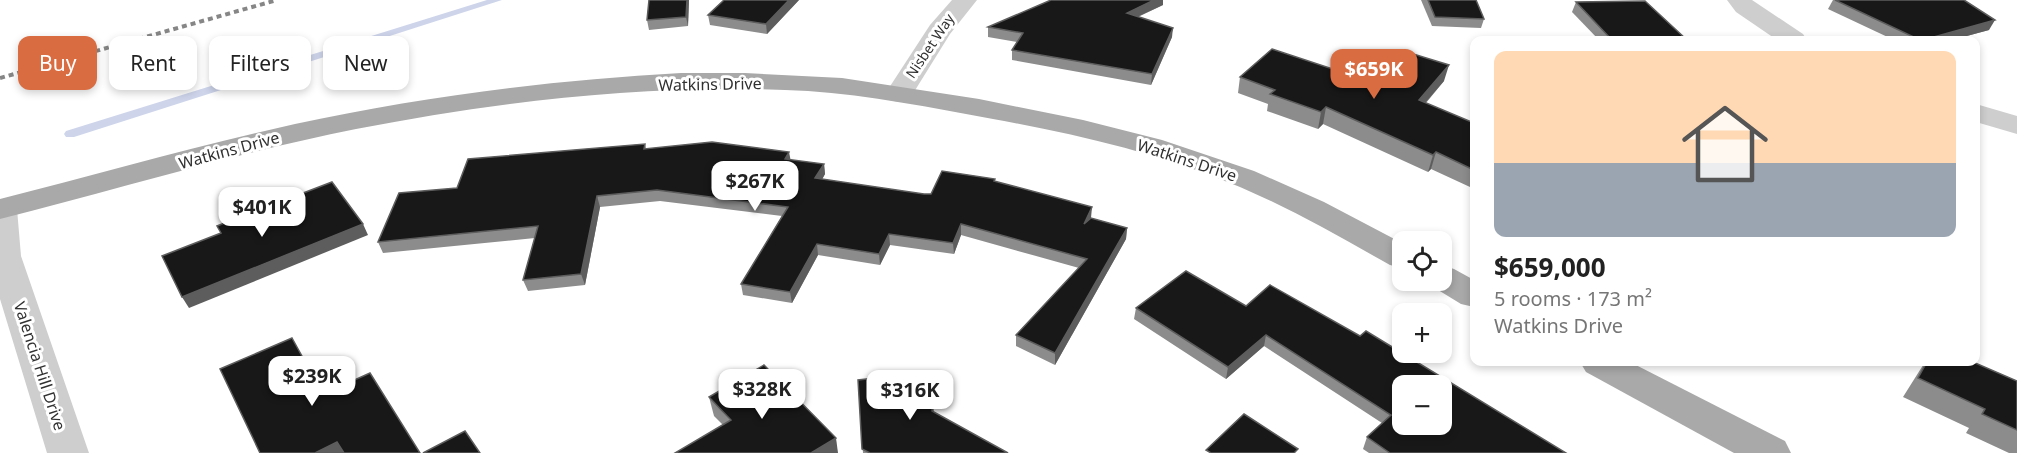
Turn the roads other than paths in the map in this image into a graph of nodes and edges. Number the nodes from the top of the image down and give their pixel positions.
1 (965, 0) edge
2 (1739, 0) edge
3 (1788, 36) edge
4 (899, 94) junction
5 (1980, 114) edge
6 (2017, 125) edge
7 (0, 209) edge
8 (1392, 252) edge
9 (1452, 283) edge
10 (1470, 293) edge
11 (1607, 366) edge
12 (68, 453) edge
13 (1770, 453) edge

1 - 4 street, Nisbet Way
2 - 3 street
4 - 7 main road, Watkins Drive
4 - 8 main road, Watkins Drive
5 - 6 street
7 - 12 street, Valencia Hill Drive
9 - 10 main road
11 - 13 main road

